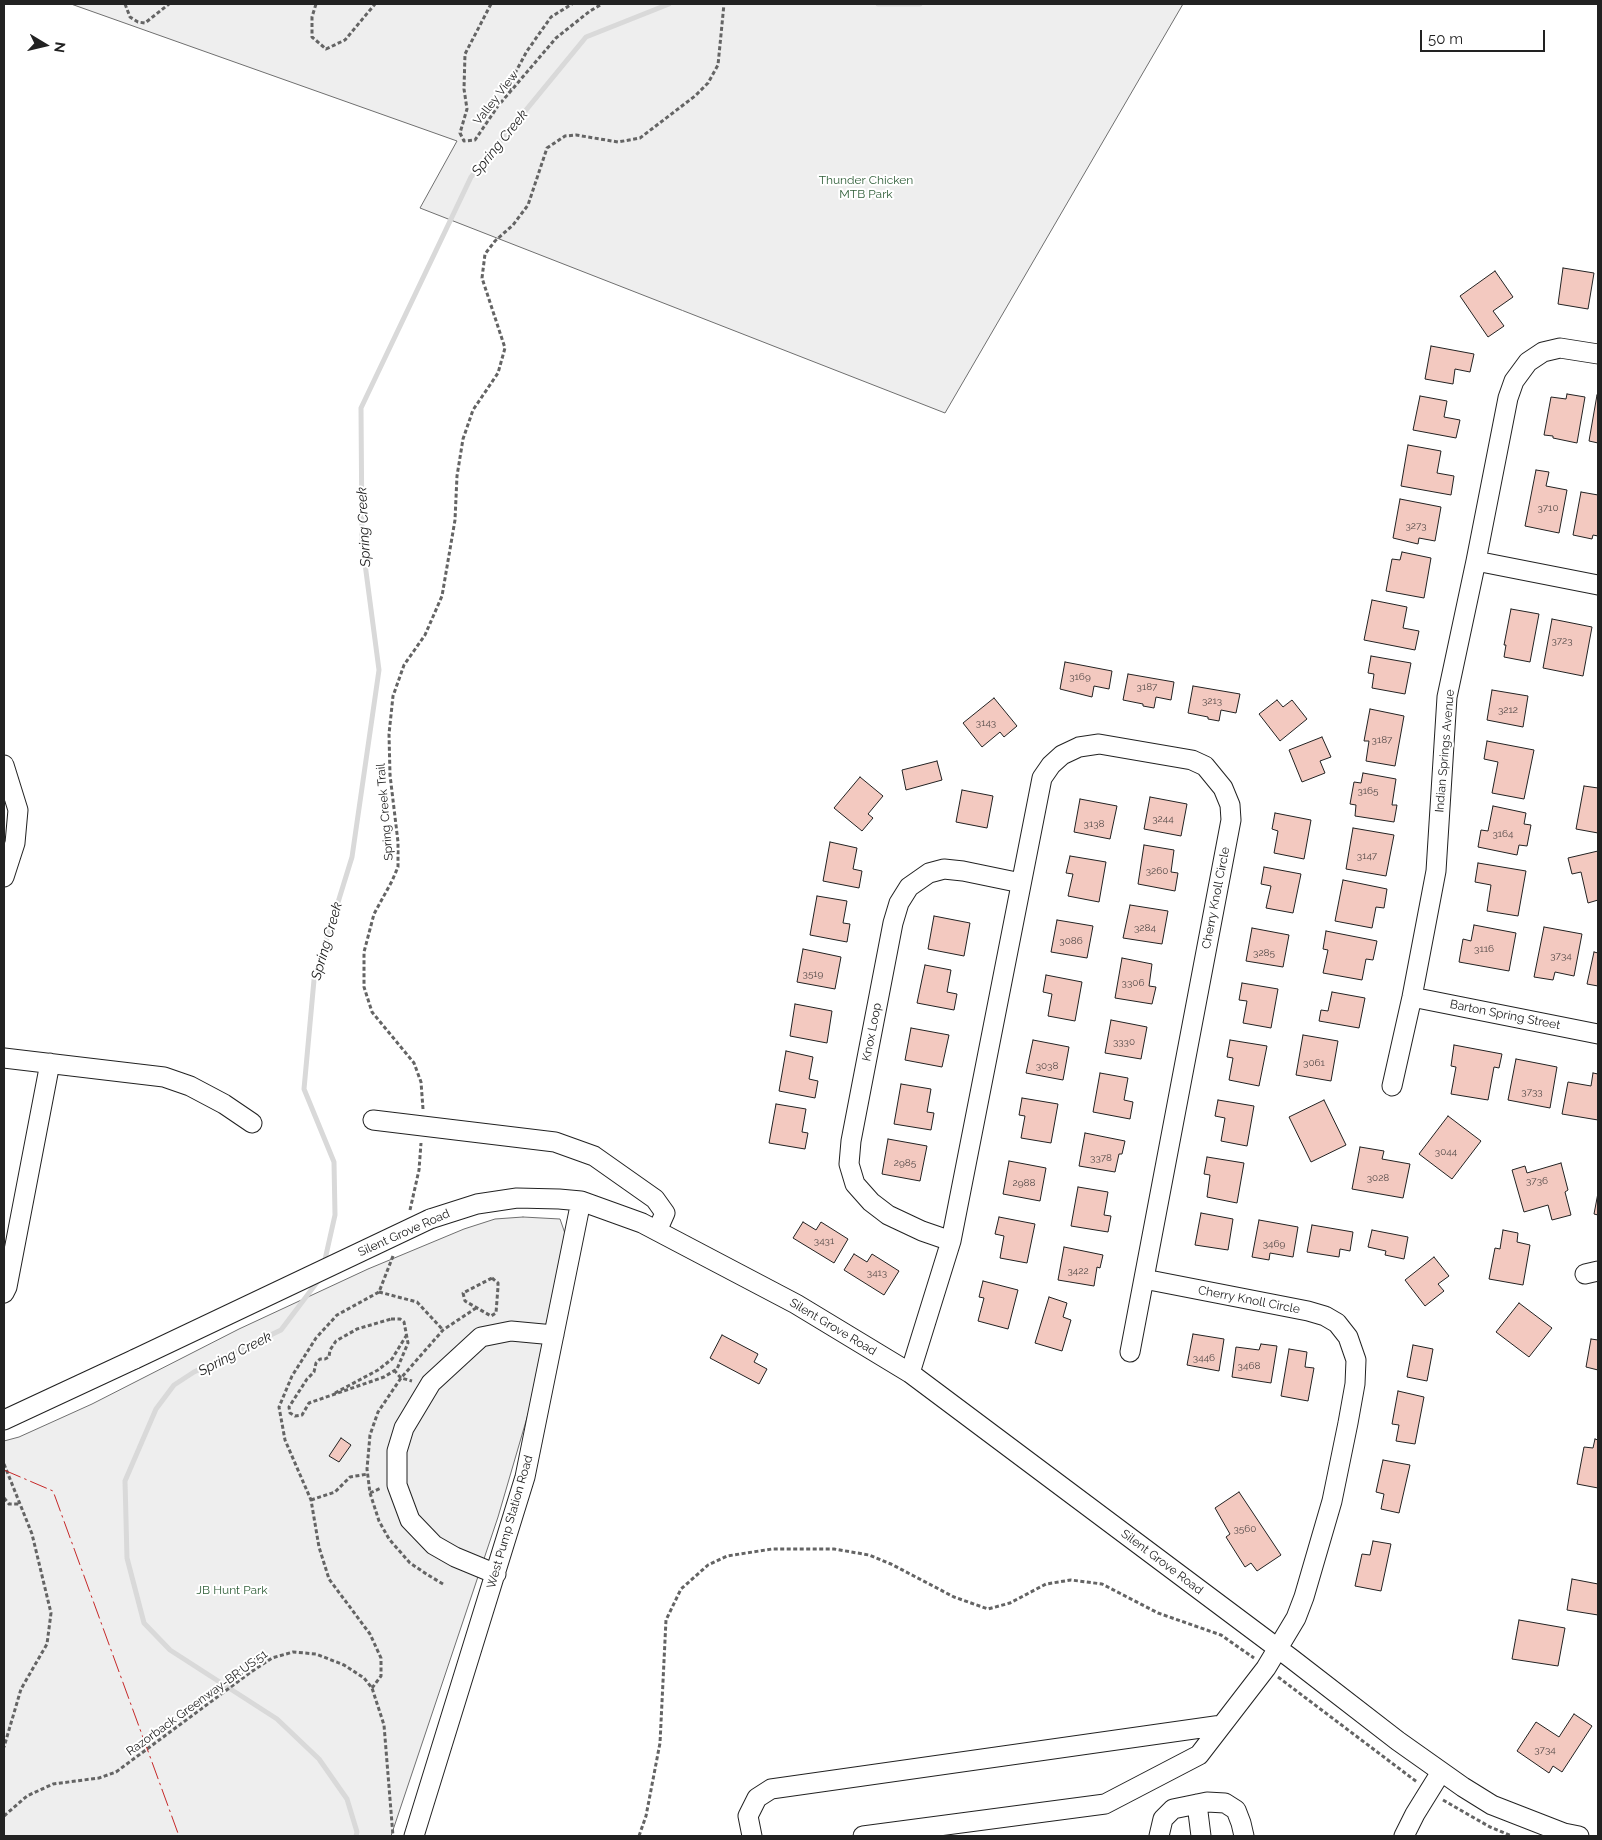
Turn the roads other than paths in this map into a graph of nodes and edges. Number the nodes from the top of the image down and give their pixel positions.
1 (1598, 354) edge
2 (1476, 562) junction
3 (1598, 585) edge
4 (4, 765) edge
5 (4, 877) edge
6 (1021, 883) junction
7 (1412, 997) junction
8 (1598, 1034) edge
9 (4, 1058) edge
10 (50, 1063) junction
11 (1392, 1086) dead end
12 (373, 1120) dead end
13 (252, 1123) dead end
14 (581, 1201) junction
15 (657, 1231) junction
16 (951, 1241) junction
17 (1144, 1279) junction
18 (4, 1293) edge
19 (554, 1335) junction
20 (1130, 1352) dead end
21 (910, 1373) junction
22 (4, 1420) edge
23 (496, 1574) junction
24 (1279, 1649) junction
25 (1222, 1725) junction
26 (1441, 1772) junction
27 (1197, 1804) junction
28 (414, 1836) edge
29 (752, 1836) edge
30 (863, 1836) edge
31 (1159, 1836) edge
32 (1201, 1836) edge
33 (1244, 1836) edge
34 (1404, 1836) edge
35 (1579, 1836) edge

1 - 2 street, Indian Springs Avenue
2 - 3 street
2 - 7 street, Indian Springs Avenue
4 - 5 street
6 - 16 street, Cherry Knoll Circle
6 - 16 street, Knox Loop
6 - 17 street, Cherry Knoll Circle
7 - 8 street, Barton Spring Street
7 - 11 street, Indian Springs Avenue
9 - 10 street
10 - 13 street
10 - 18 street
12 - 15 street
14 - 15 street, Silent Grove Road
14 - 19 street, West Pump Station Road
14 - 22 street, Silent Grove Road, bridge
15 - 21 street, Silent Grove Road
16 - 21 street, Cherry Knoll Circle
17 - 20 street
17 - 24 street, Cherry Knoll Circle
19 - 23 street, West Pump Station Road
19 - 23 street
21 - 24 street, Silent Grove Road
23 - 28 street, West Pump Station Road
24 - 25 street, Cherry Knoll Circle
24 - 26 street, Silent Grove Road
25 - 29 street
25 - 30 street, Cherry Knoll Circle
26 - 34 street
26 - 35 street, Silent Grove Road
27 - 31 street
27 - 32 street
27 - 33 street

